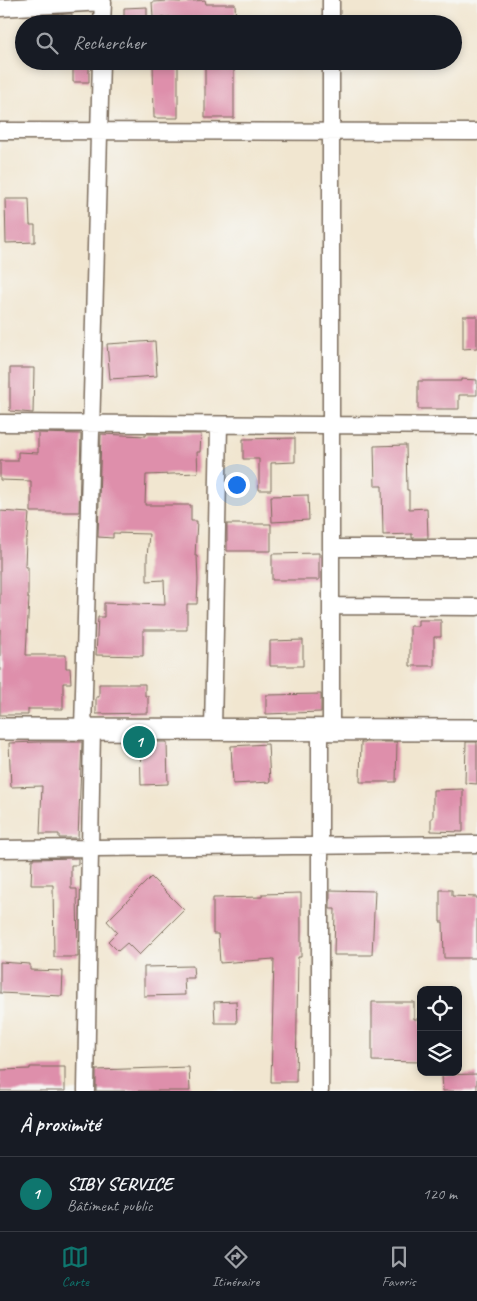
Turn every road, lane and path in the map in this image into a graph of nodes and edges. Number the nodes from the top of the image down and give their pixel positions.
1 (330, 0) edge
2 (0, 8) edge
3 (102, 15) edge
4 (330, 15) edge
5 (101, 70) edge
6 (331, 70) edge
7 (0, 131) edge
8 (99, 131) junction
9 (331, 132) junction
10 (477, 132) edge
11 (0, 423) edge
12 (91, 424) junction
13 (218, 424) junction
14 (331, 425) junction
15 (477, 426) edge
16 (331, 548) junction
17 (477, 548) edge
18 (331, 606) junction
19 (477, 607) edge
20 (0, 729) edge
21 (88, 729) junction
22 (212, 730) junction
23 (326, 730) junction
24 (477, 730) edge
25 (477, 844) edge
26 (320, 846) junction
27 (90, 848) junction
28 (0, 849) edge
29 (86, 1091) edge
30 (320, 1091) edge

1 - 4 street
2 - 3 street
5 - 8 street
6 - 9 street
7 - 8 street
8 - 9 street
8 - 12 street
9 - 10 street
9 - 14 street
11 - 12 street
12 - 13 street
12 - 21 street
13 - 14 street
13 - 22 street
14 - 15 street
14 - 16 street
16 - 17 street
16 - 18 street
18 - 19 street
18 - 23 street
20 - 21 street
21 - 22 street
21 - 27 street
22 - 23 street
23 - 24 street
23 - 26 street
25 - 26 street
26 - 27 street
26 - 30 street
27 - 28 street
27 - 29 street

